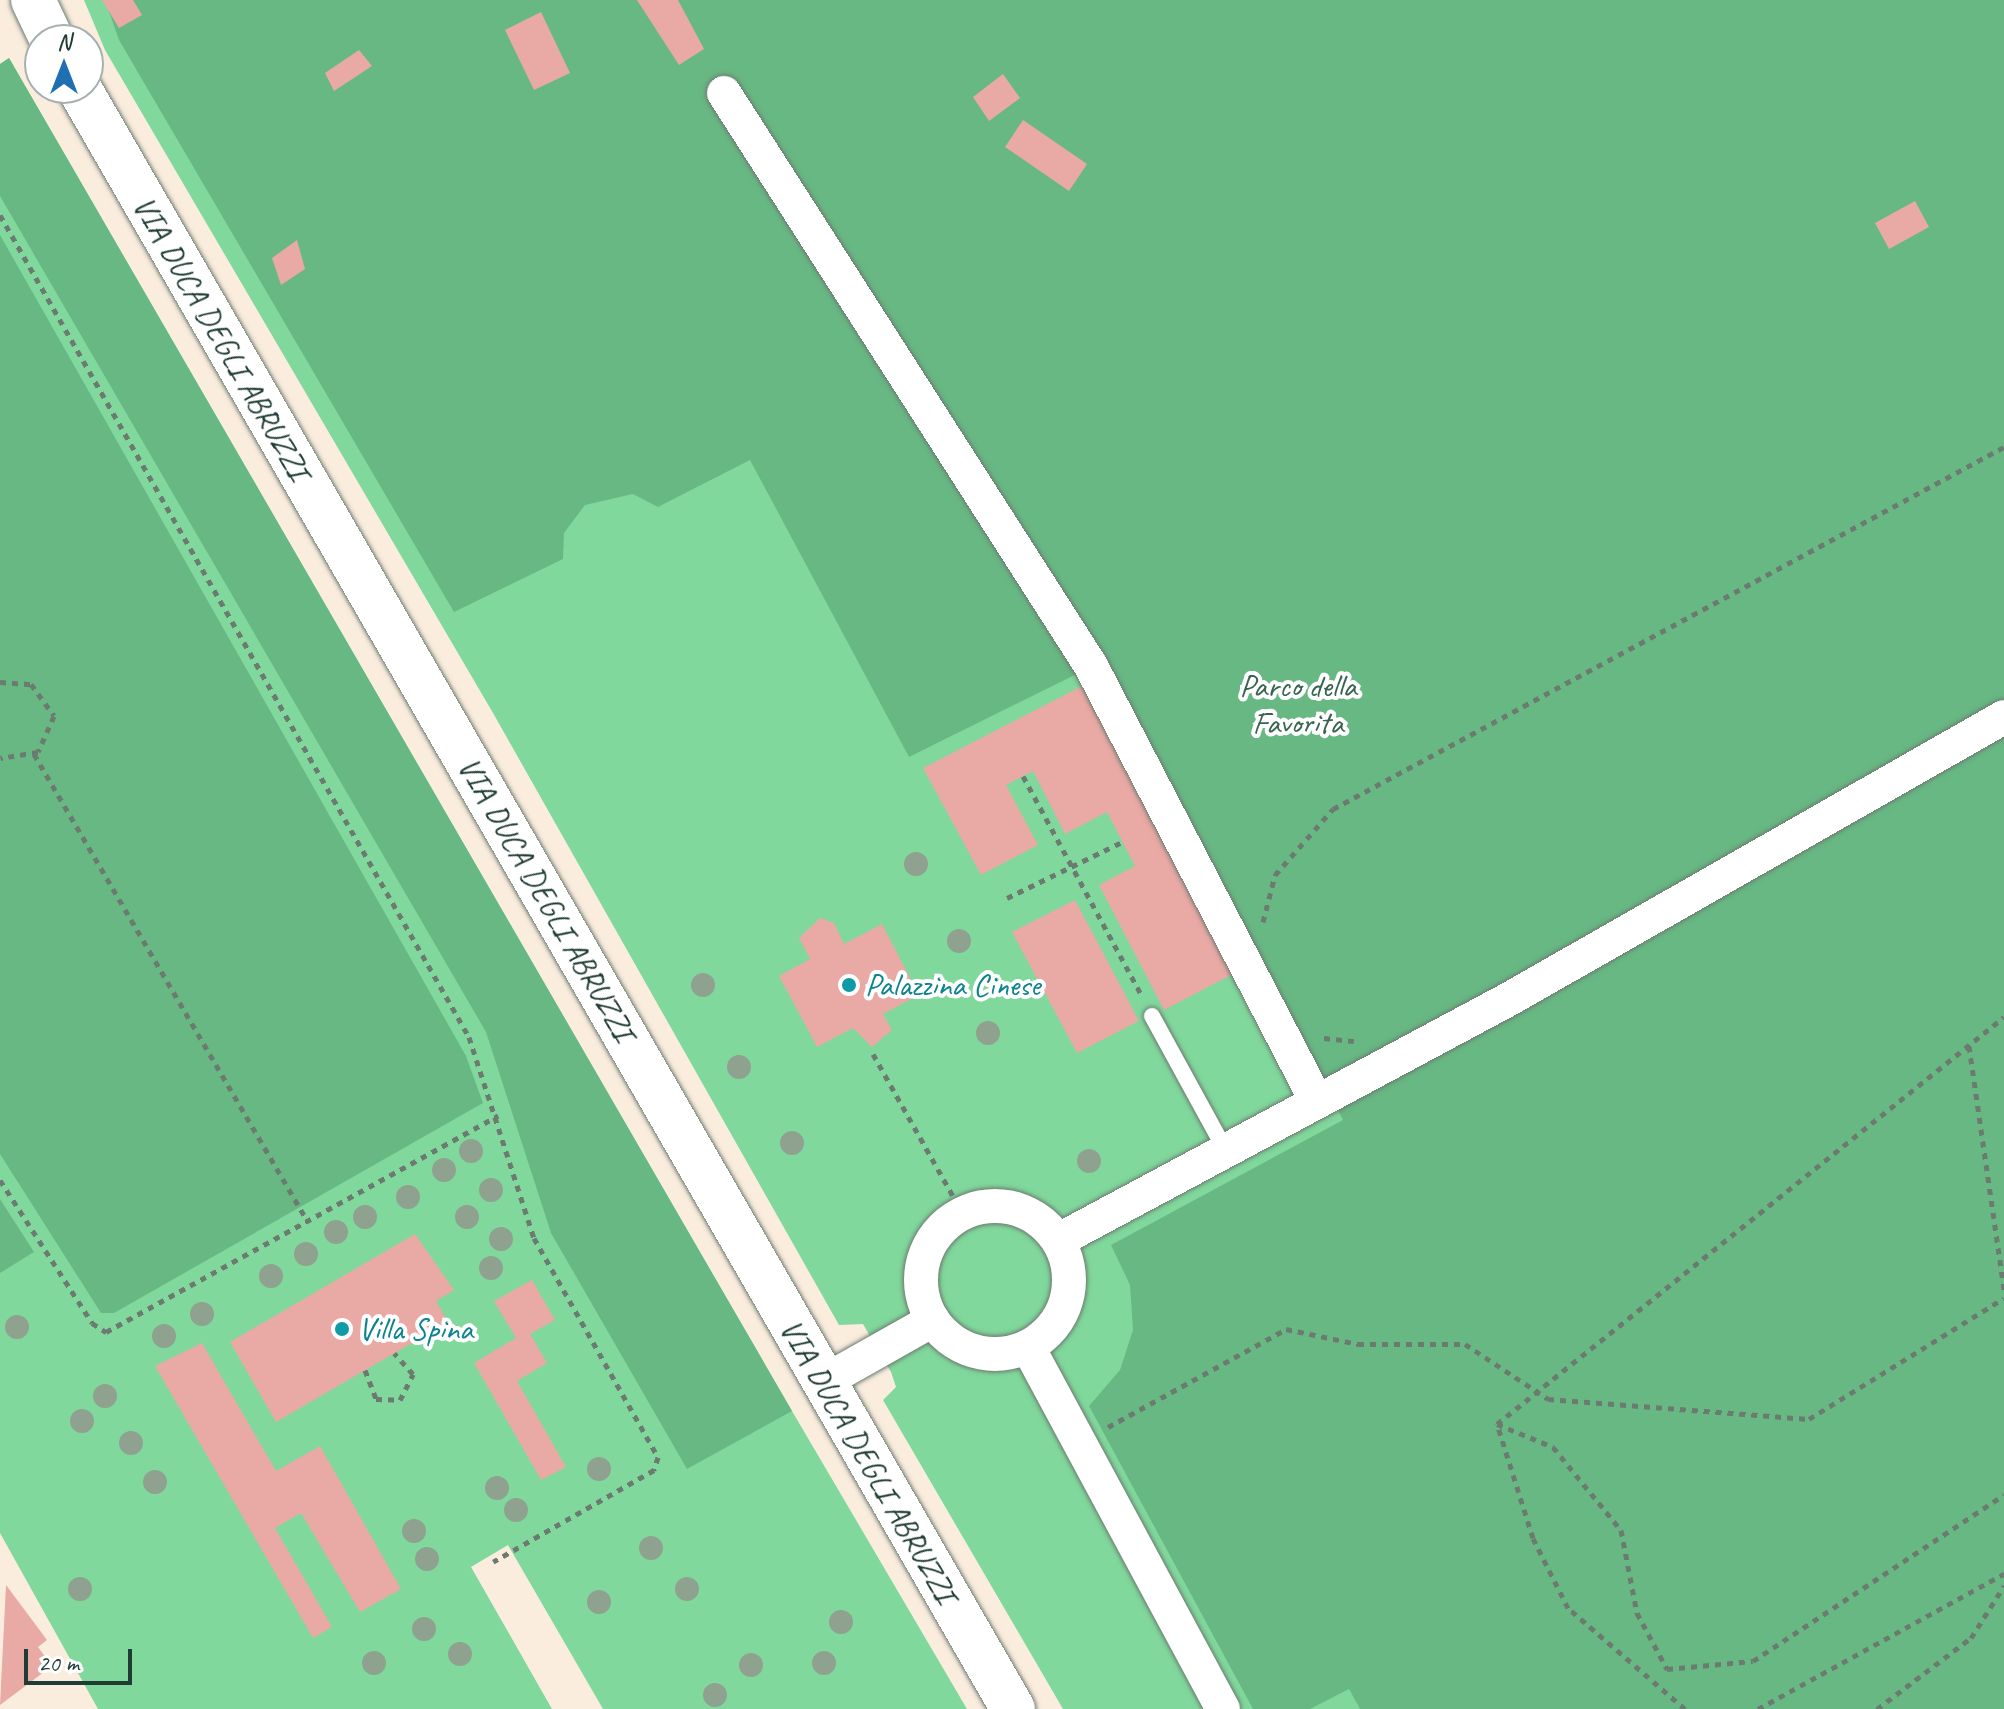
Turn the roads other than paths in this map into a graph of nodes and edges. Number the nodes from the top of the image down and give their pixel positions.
1 (33, 0) edge
2 (44, 24) edge
3 (724, 93) dead end
4 (88, 104) edge
5 (2004, 717) edge
6 (1152, 1016) road end
7 (1317, 1102) junction
8 (1226, 1151) junction
9 (1059, 1240) junction
10 (933, 1320) junction
11 (1028, 1347) junction
12 (823, 1382) junction
13 (1013, 1709) edge
14 (1223, 1709) edge

1 - 2 street
3 - 7 street
4 - 12 street, VIA DUCA DEGLI ABRUZZI
5 - 7 street
6 - 8 lane
7 - 8 street
8 - 9 street
9 - 10 street
9 - 11 street
10 - 11 street
10 - 12 street
11 - 14 street
12 - 13 street, VIA DUCA DEGLI ABRUZZI

